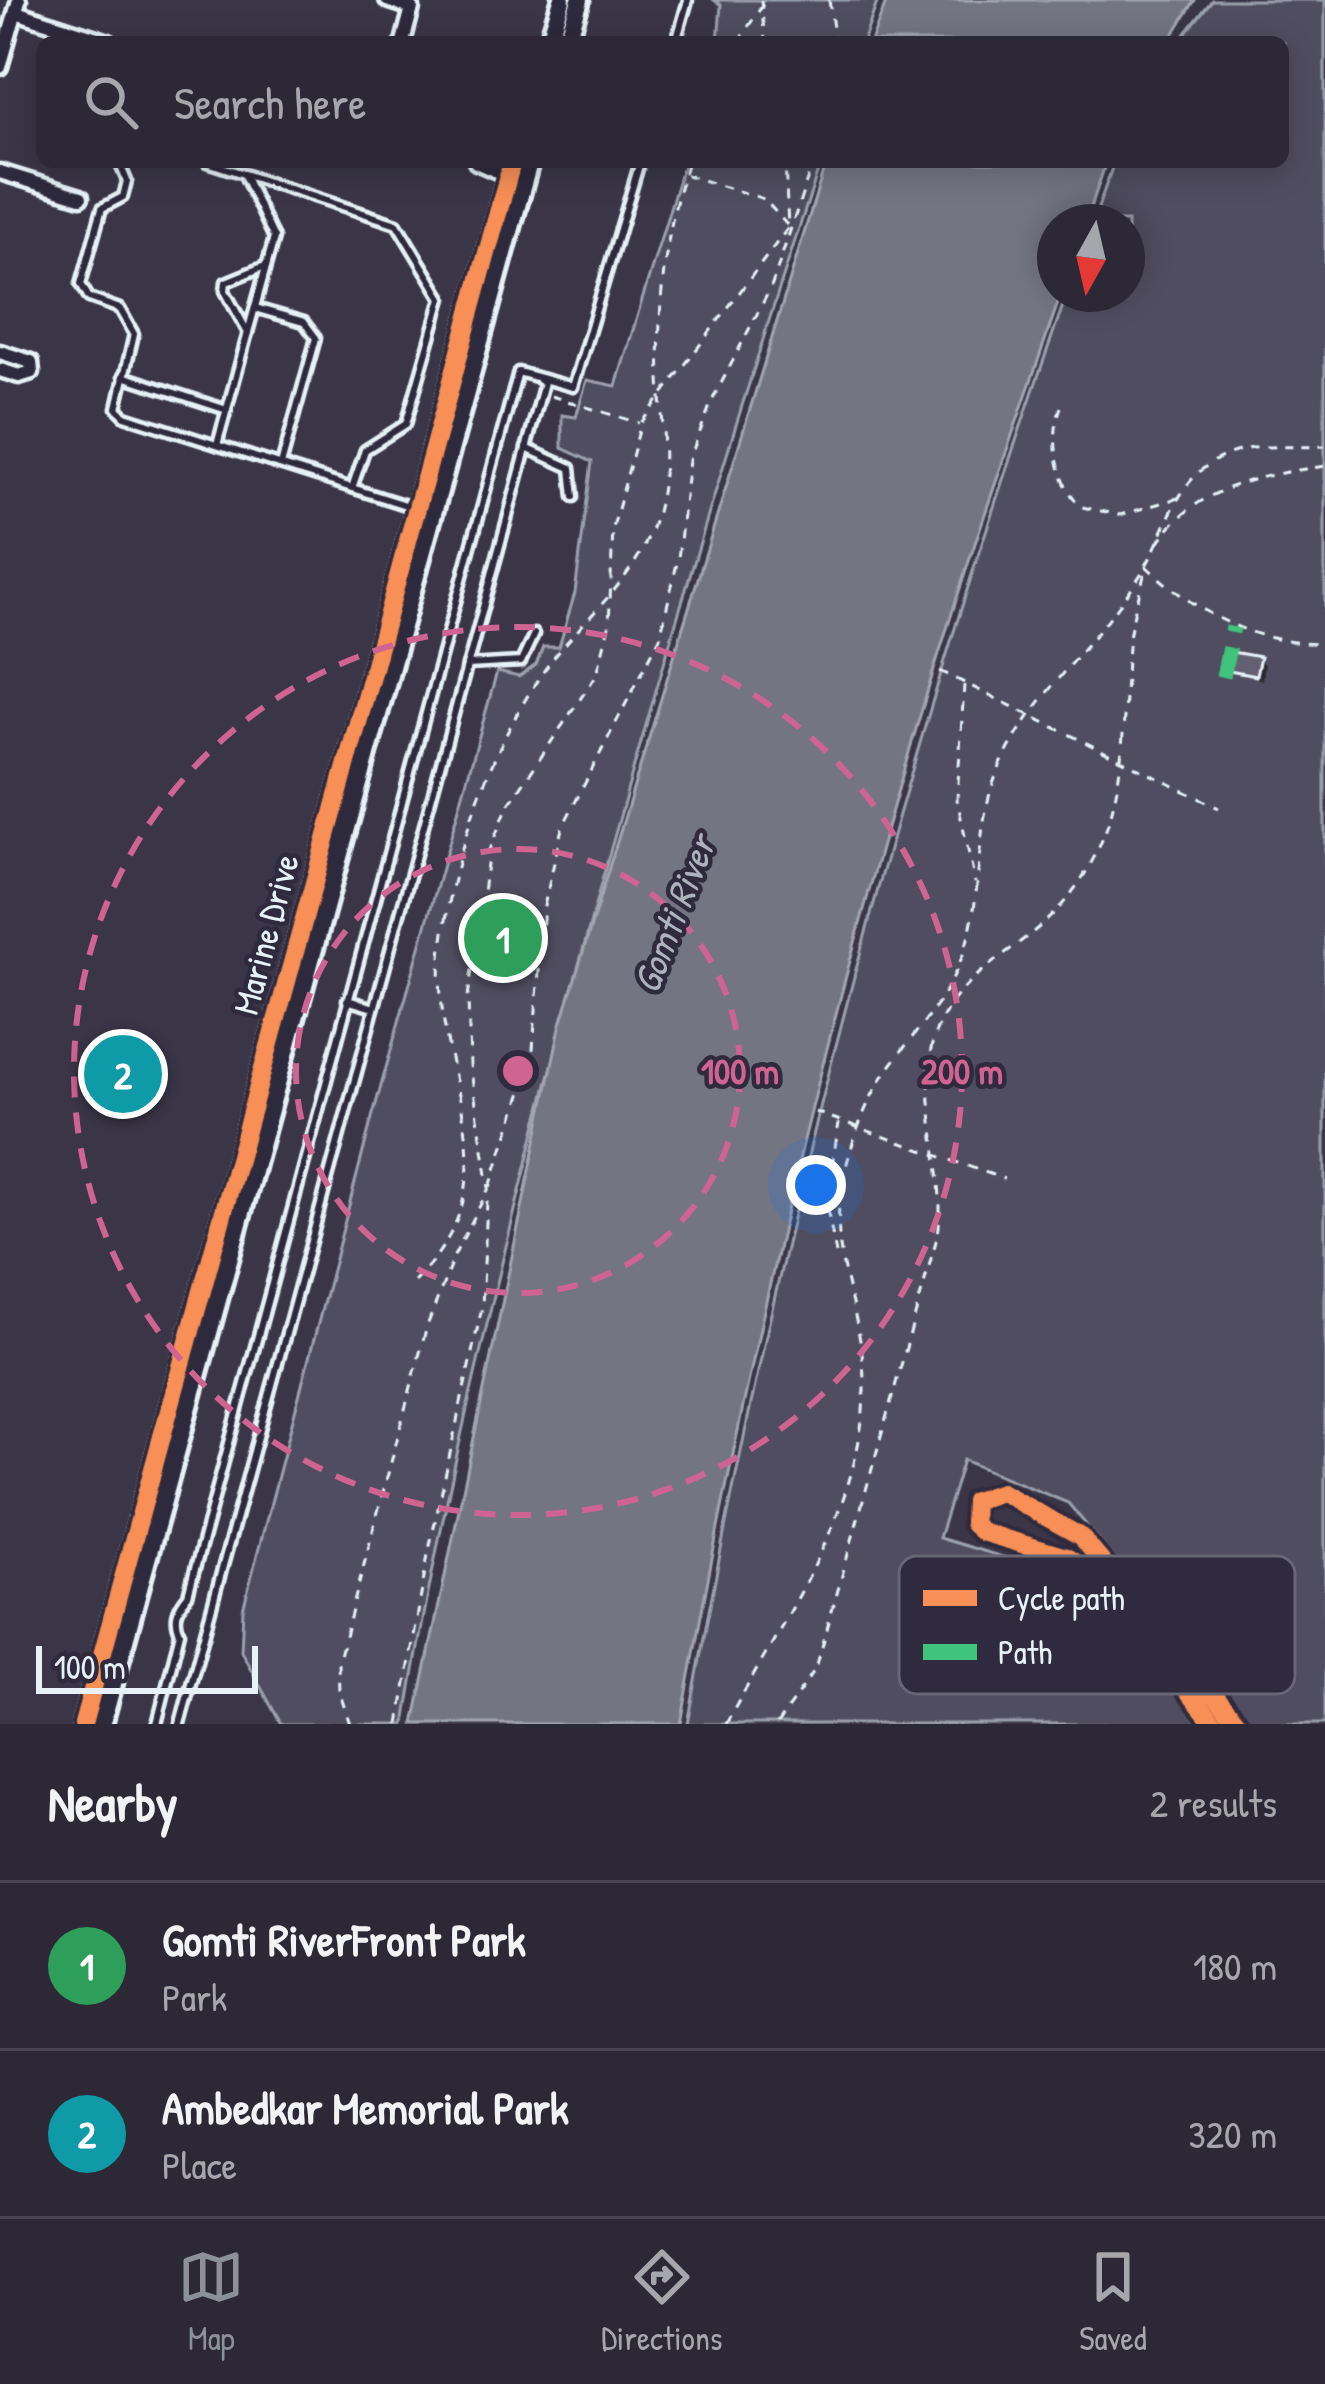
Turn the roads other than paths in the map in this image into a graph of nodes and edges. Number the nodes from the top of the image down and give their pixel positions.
1 (387, 0) edge
2 (562, 0) edge
3 (580, 0) edge
4 (688, 0) edge
5 (17, 6) edge
6 (94, 36) edge
7 (405, 36) edge
8 (551, 36) edge
9 (569, 36) edge
10 (678, 36) edge
11 (0, 67) edge
12 (122, 168) edge
13 (226, 168) edge
14 (527, 168) edge
15 (638, 168) edge
16 (510, 169) edge
17 (0, 172) edge
18 (244, 174) junction
19 (81, 197) dead end
20 (267, 265) junction
21 (255, 308) junction
22 (248, 333) junction
23 (0, 352) edge
24 (0, 370) edge
25 (122, 376) junction
26 (530, 376) junction
27 (227, 410) junction
28 (217, 445) junction
29 (526, 448) junction
30 (281, 465) junction
31 (352, 488) junction
32 (574, 497) dead end
33 (415, 508) junction
34 (534, 634) dead end
35 (467, 665) junction
36 (347, 1000) junction
37 (374, 1008) junction
38 (1063, 1556) edge
39 (1097, 1556) edge
40 (1190, 1694) edge
41 (1213, 1694) edge
42 (82, 1724) edge
43 (102, 1724) edge
44 (157, 1724) edge
45 (180, 1724) edge
46 (1215, 1724) edge
47 (1238, 1724) edge

1 - 7 street
2 - 8 street
3 - 9 street
4 - 10 lane
5 - 6 street
5 - 11 street
12 - 25 lane
13 - 18 lane
14 - 43 street, Marine Drive
15 - 26 lane
16 - 33 street, Marine Drive
17 - 19 street
18 - 20 lane
18 - 31 lane
20 - 21 lane
20 - 22 lane
21 - 22 lane
21 - 30 lane
22 - 27 lane
23 - 24 street
25 - 27 lane
25 - 28 lane
26 - 29 lane
26 - 36 lane
27 - 28 lane
28 - 30 lane
29 - 32 lane
29 - 35 lane
30 - 31 lane
31 - 33 lane
33 - 42 street, Marine Drive
34 - 35 lane
35 - 37 lane
36 - 37 lane
36 - 44 lane
37 - 45 lane
38 - 39 street
40 - 46 street
41 - 47 street

